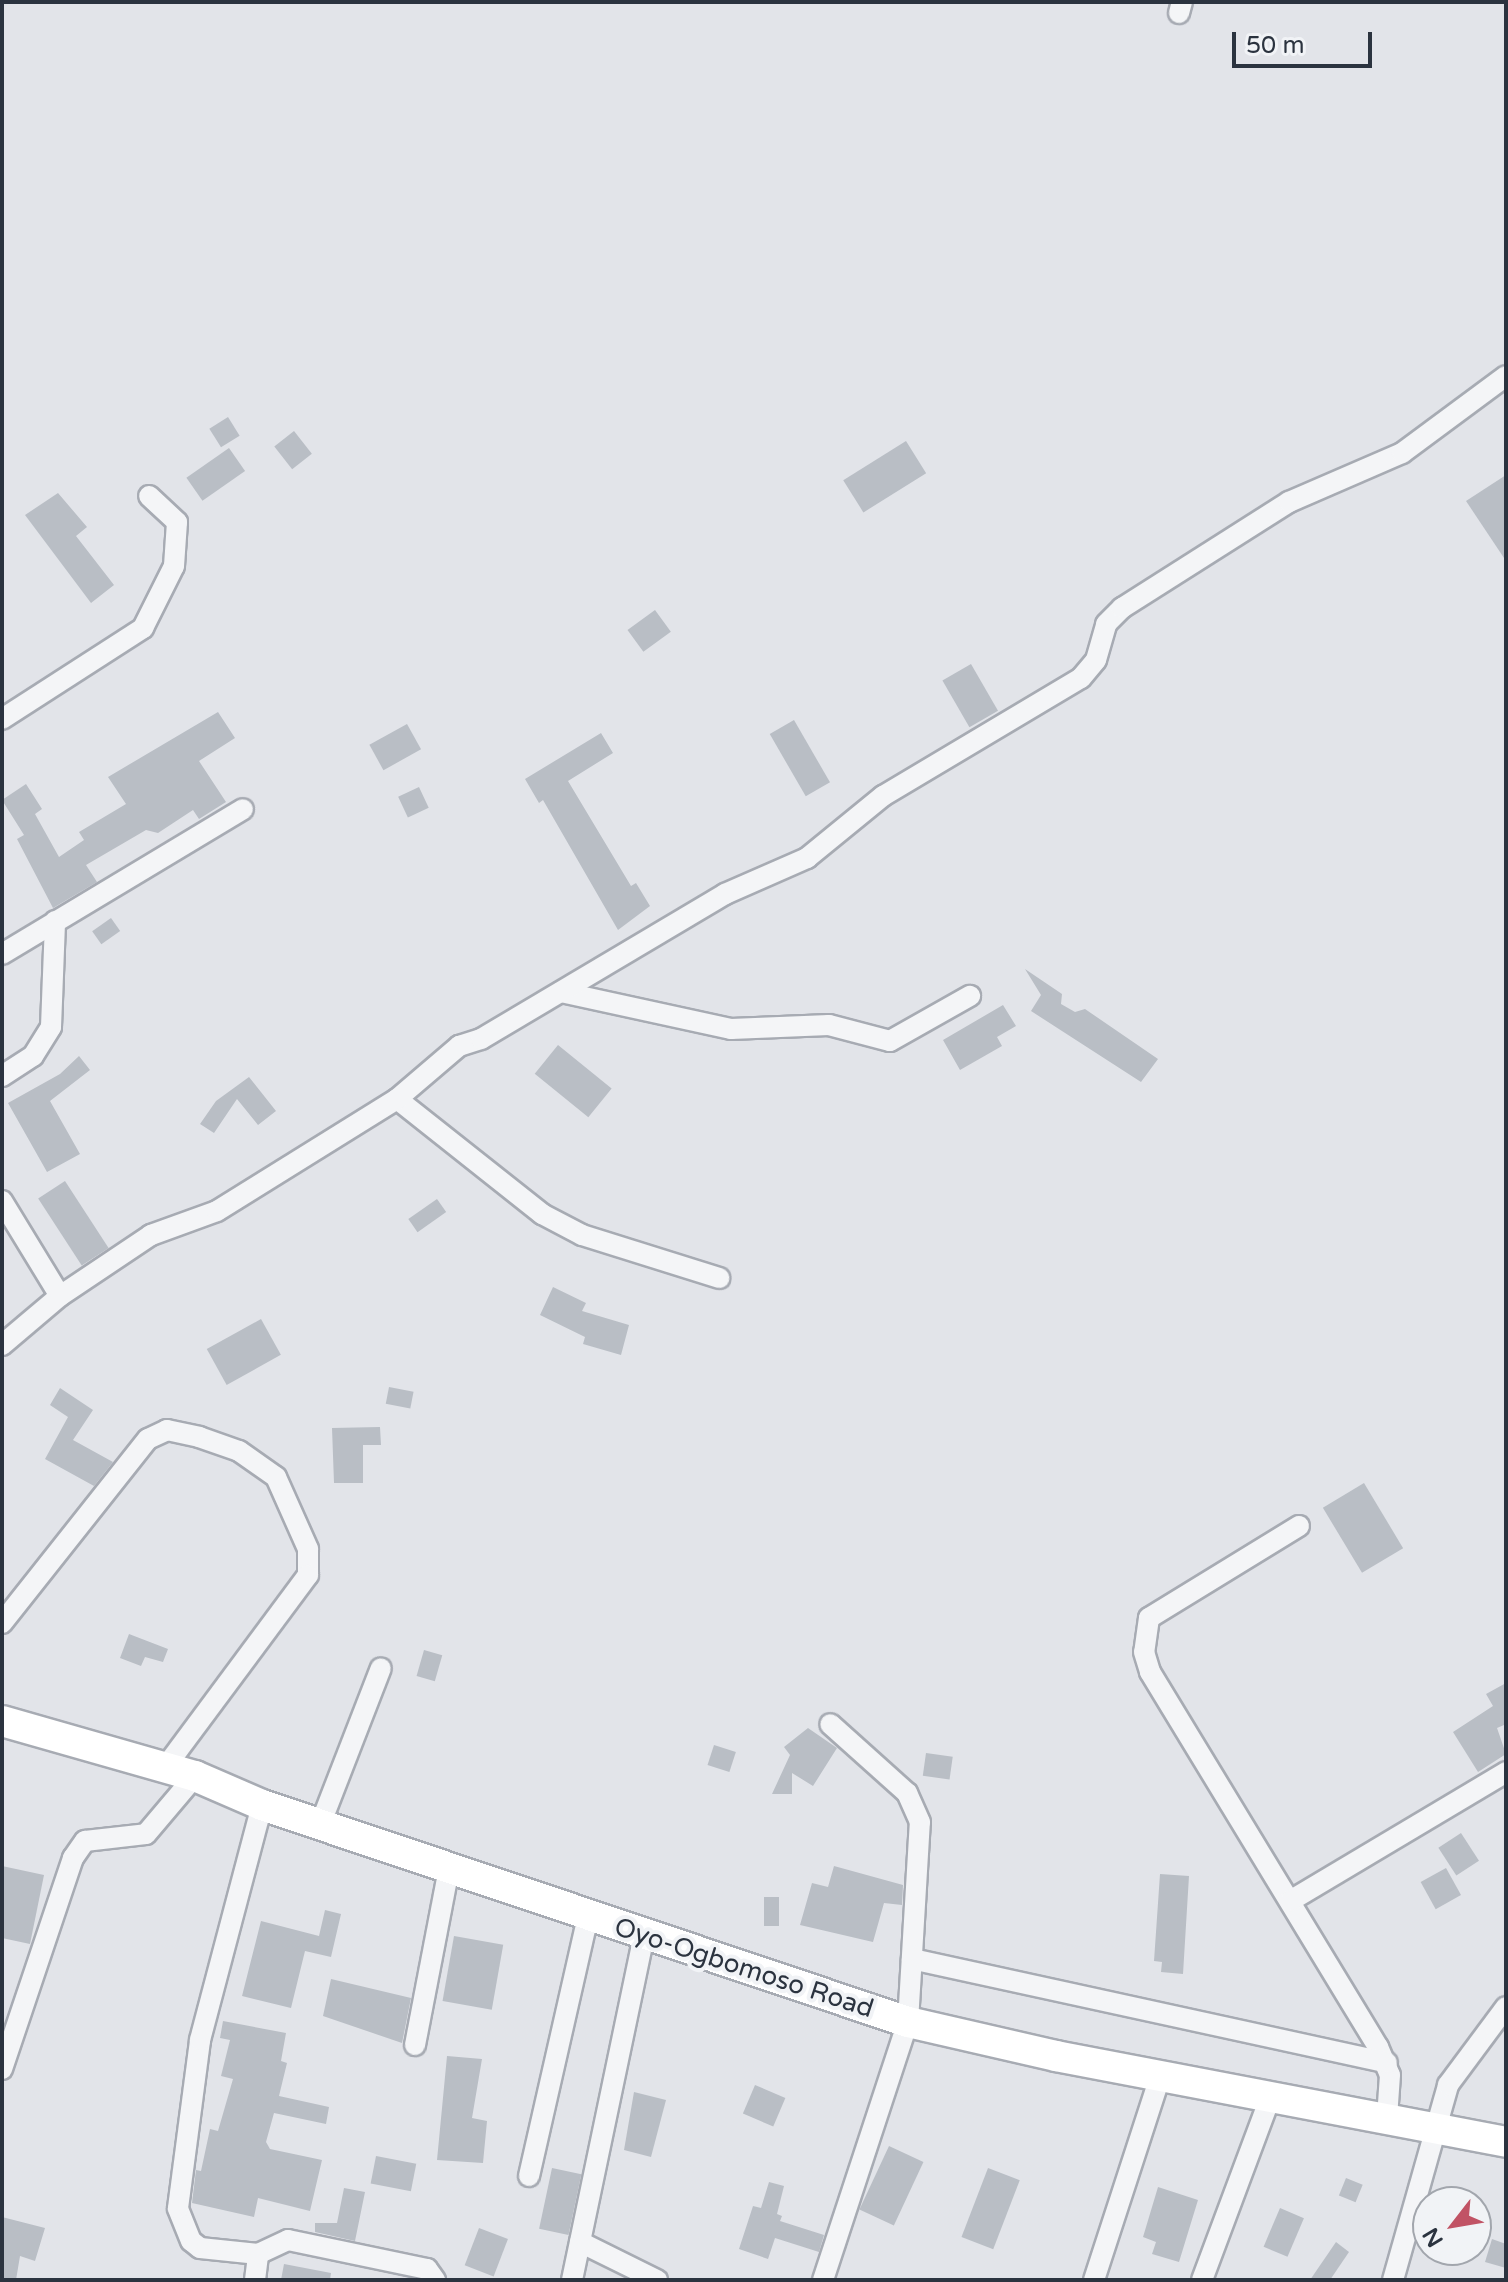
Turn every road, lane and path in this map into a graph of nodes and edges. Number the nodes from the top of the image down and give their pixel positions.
1 (1506, 376) edge
2 (149, 496) dead end
3 (2, 719) edge
4 (243, 809) dead end
5 (55, 921) junction
6 (2, 954) edge
7 (561, 992) junction
8 (970, 996) dead end
9 (2, 1076) edge
10 (397, 1099) junction
11 (2, 1201) edge
12 (719, 1278) dead end
13 (60, 1296) junction
14 (2, 1345) edge
15 (1299, 1526) dead end
16 (2, 1623) edge
17 (381, 1668) dead end
18 (2, 1721) edge
19 (830, 1724) dead end
20 (163, 1770) junction
21 (1506, 1772) edge
22 (195, 1776) junction
23 (262, 1805) junction
24 (320, 1825) junction
25 (449, 1869) junction
26 (1290, 1901) junction
27 (588, 1917) junction
28 (644, 1936) junction
29 (912, 1959) junction
30 (1506, 2007) edge
31 (908, 2022) junction
32 (415, 2045) dead end
33 (1387, 2063) junction
34 (2, 2069) edge
35 (1161, 2074) junction
36 (1270, 2098) junction
37 (1387, 2118) junction
38 (1437, 2128) junction
39 (1506, 2142) edge
40 (529, 2176) dead end
41 (580, 2242) junction
42 (258, 2254) junction
43 (255, 2280) edge
44 (435, 2280) edge
45 (572, 2280) edge
46 (657, 2280) edge
47 (823, 2280) edge
48 (1094, 2280) edge
49 (1202, 2280) edge
50 (1393, 2280) edge

1 - 7 street
2 - 3 street
4 - 5 street
5 - 6 street
5 - 9 street
7 - 8 street
7 - 10 street
10 - 12 street
10 - 13 street
11 - 13 street
13 - 14 street
15 - 26 street
16 - 20 street
17 - 24 street
18 - 20 highway, Oyo-Ogbomoso Road
19 - 29 street
20 - 22 highway, Oyo-Ogbomoso Road
21 - 26 street
22 - 23 highway, Oyo-Ogbomoso Road
22 - 34 street
23 - 24 highway, Oyo-Ogbomoso Road
23 - 42 street
24 - 25 highway, Oyo-Ogbomoso Road
25 - 27 highway, Oyo-Ogbomoso Road
25 - 32 street
26 - 33 street
27 - 28 highway, Oyo-Ogbomoso Road
27 - 40 street
28 - 31 highway, Oyo-Ogbomoso Road
28 - 41 street
29 - 31 street
29 - 33 street
30 - 38 street
31 - 35 highway, Oyo-Ogbomoso Road
31 - 47 street
33 - 37 street
35 - 36 highway, Oyo-Ogbomoso Road
35 - 48 street
36 - 37 highway, Oyo-Ogbomoso Road
36 - 49 street
37 - 38 highway, Oyo-Ogbomoso Road
38 - 39 highway, Oyo-Ogbomoso Road
38 - 50 street
41 - 45 street
41 - 46 street
42 - 43 street
42 - 44 street

